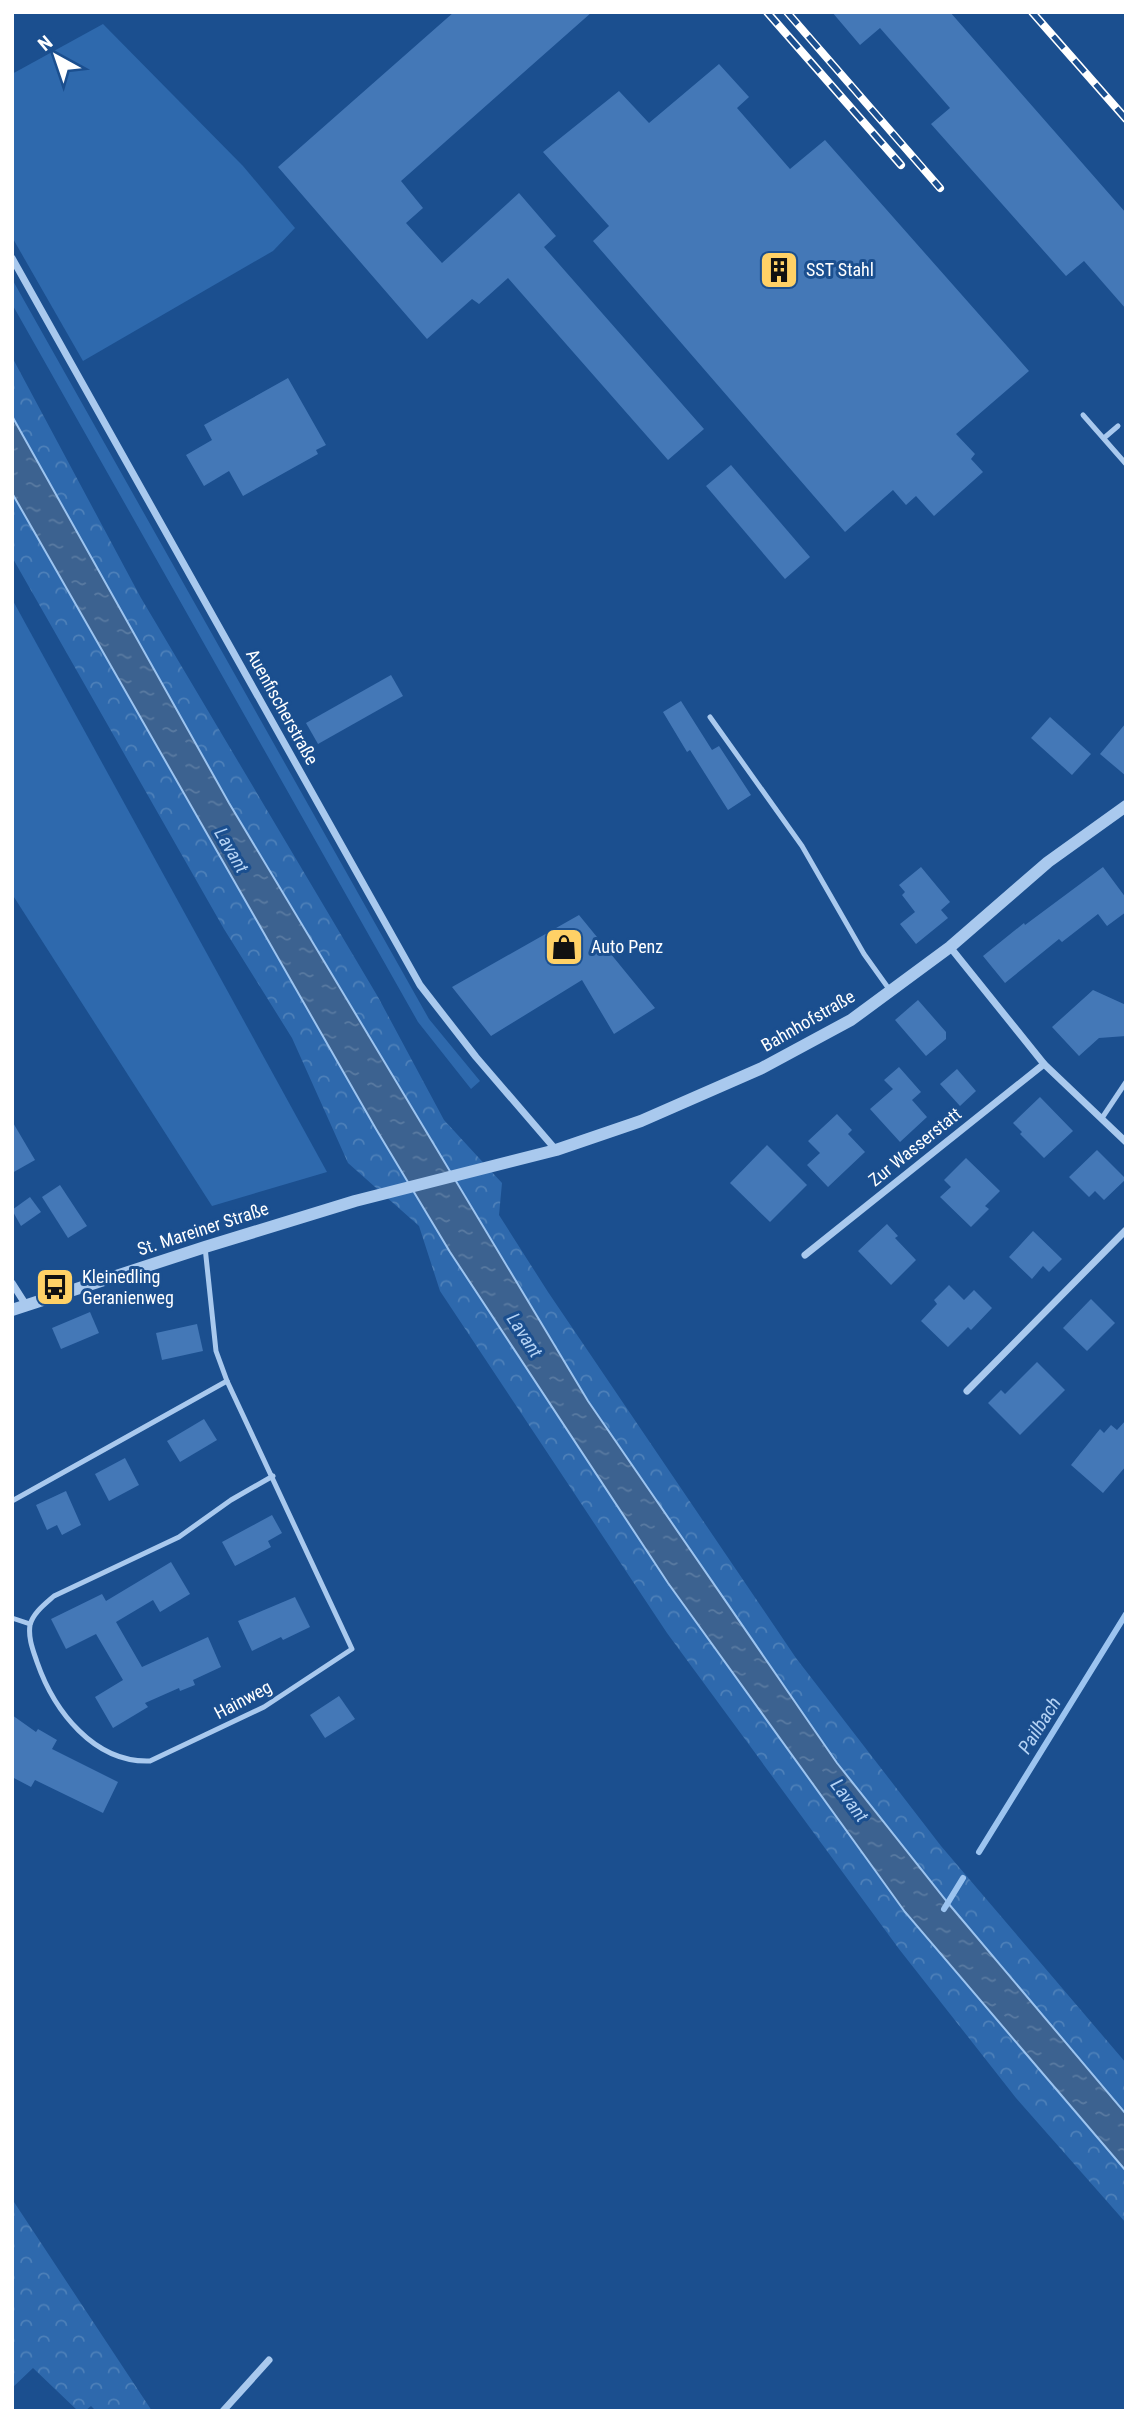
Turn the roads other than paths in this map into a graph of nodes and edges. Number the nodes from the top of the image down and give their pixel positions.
1 (12, 258) edge
2 (1083, 415) dead end
3 (1118, 426) dead end
4 (1104, 439) junction
5 (1126, 464) edge
6 (710, 717) dead end
7 (1126, 806) edge
8 (950, 947) junction
9 (890, 991) junction
10 (1044, 1064) junction
11 (1126, 1082) edge
12 (1102, 1118) junction
13 (1126, 1142) edge
14 (556, 1150) junction
15 (499, 1165) joint
16 (1126, 1230) edge
17 (205, 1247) junction
18 (805, 1255) dead end
19 (12, 1283) edge
20 (26, 1305) junction
21 (12, 1310) edge
22 (227, 1381) junction
23 (967, 1391) dead end
24 (273, 1476) junction
25 (12, 1501) edge
26 (12, 1618) edge
27 (30, 1624) junction
28 (269, 2360) dead end
29 (223, 2411) edge

1 - 14 street, Auenfischerstraße
2 - 4 lane
3 - 4 lane
4 - 5 lane
6 - 9 lane
7 - 8 street, Bahnhofstraße
8 - 9 street, Bahnhofstraße
8 - 10 street
9 - 14 street, Bahnhofstraße
10 - 12 street
10 - 18 street, Zur Wasserstatt
11 - 12 lane
12 - 13 street
14 - 15 street, Bahnhofstraße
15 - 17 street, St. Mareiner Straße
16 - 23 street
17 - 20 street, St. Mareiner Straße
17 - 22 lane, Hainweg
19 - 20 street
20 - 21 street, St. Mareiner Straße
22 - 24 lane, Hainweg
22 - 25 lane
24 - 27 lane
24 - 27 lane, Hainweg
26 - 27 lane
28 - 29 street

